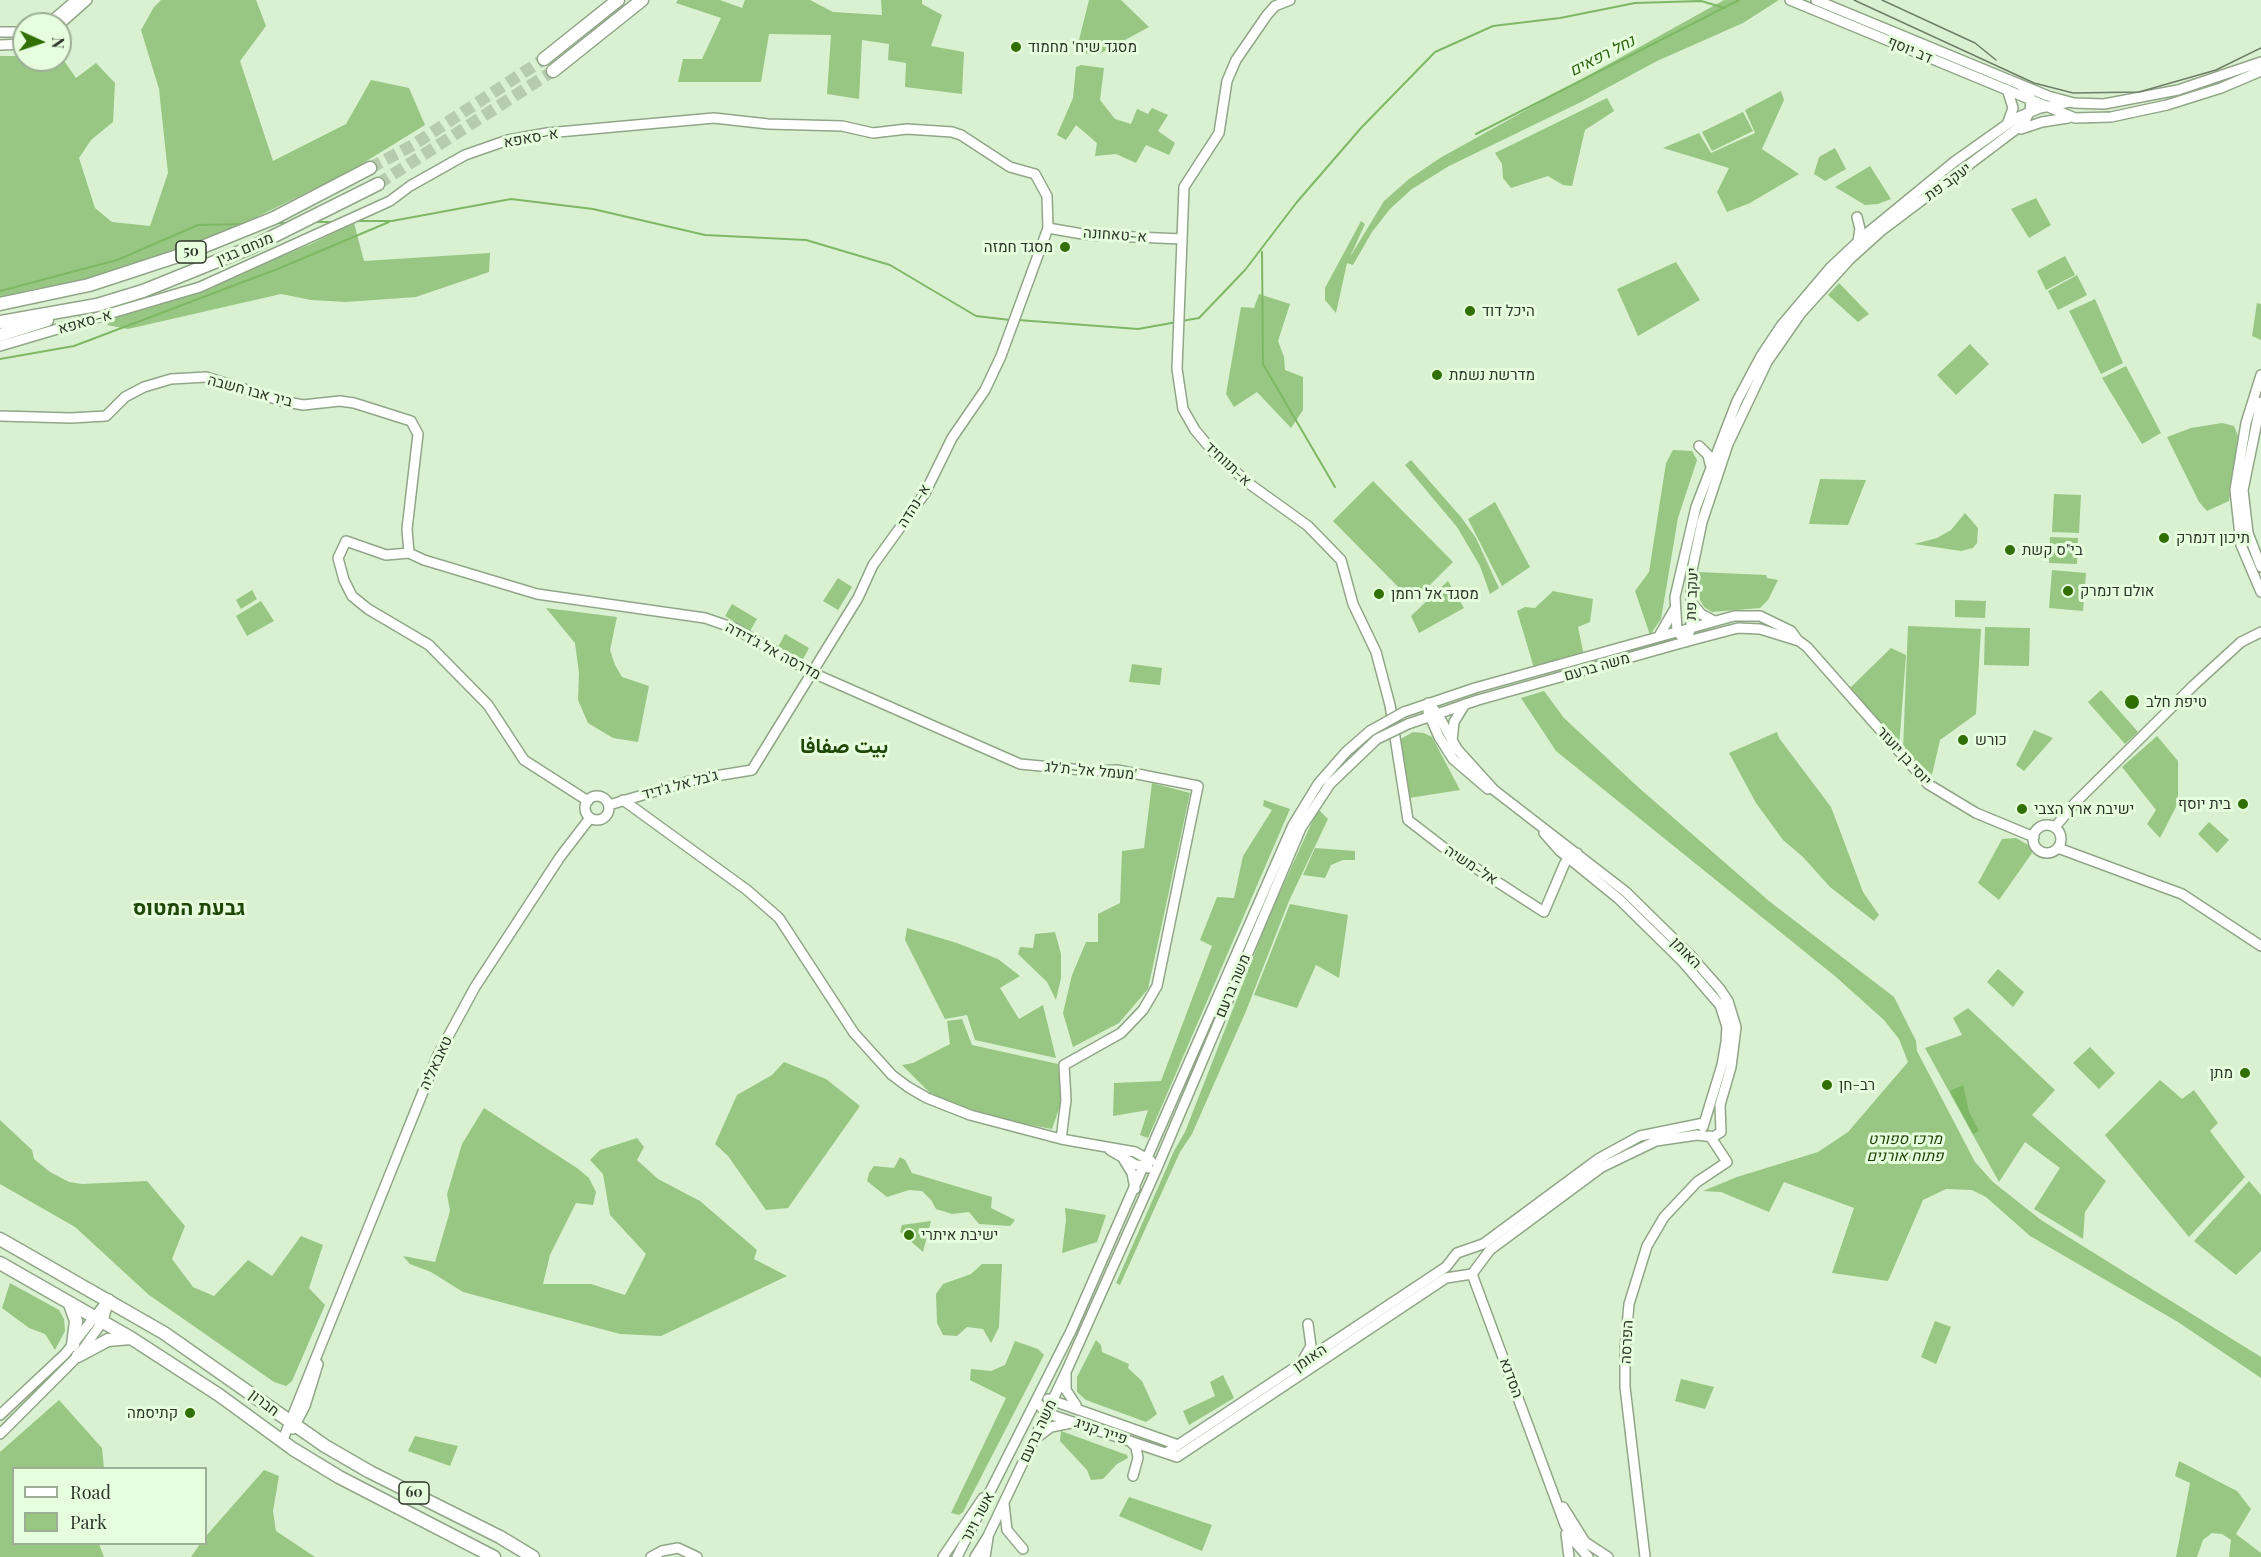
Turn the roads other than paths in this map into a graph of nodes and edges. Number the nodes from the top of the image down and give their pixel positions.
1 (76, 0) edge
2 (87, 0) edge
3 (618, 0) edge
4 (642, 0) edge
5 (1290, 0) edge
6 (1790, 0) edge
7 (1816, 0) edge
8 (62, 12) edge
9 (72, 13) edge
10 (544, 59) tunnel mouth
11 (2261, 62) edge
12 (553, 71) tunnel mouth
13 (2261, 71) edge
14 (2019, 84) junction
15 (2008, 92) junction
16 (2031, 101) junction
17 (2070, 102) junction
18 (2044, 107) junction
19 (2030, 111) junction
20 (2075, 118) junction
21 (2008, 122) junction
22 (2013, 133) junction
23 (370, 168) tunnel mouth
24 (378, 184) tunnel mouth
25 (1857, 217) dead end
26 (1048, 228) junction
27 (1182, 239) junction
28 (1858, 241) junction
29 (0, 304) edge
30 (97, 305) junction
31 (0, 322) edge
32 (0, 335) edge
33 (0, 346) edge
34 (2261, 375) edge
35 (2261, 402) edge
36 (0, 416) edge
37 (1699, 446) dead end
38 (1710, 467) junction
39 (409, 553) junction
40 (2261, 567) edge
41 (2261, 592) edge
42 (1690, 598) junction
43 (1675, 608) junction
44 (1714, 621) junction
45 (1691, 627) junction
46 (1677, 631) junction
47 (2261, 632) edge
48 (1659, 636) junction
49 (1799, 641) junction
50 (1686, 642) junction
51 (813, 673) junction
52 (1428, 704) junction
53 (1465, 704) junction
54 (1432, 715) junction
55 (1452, 741) junction
56 (1020, 764) joint
57 (752, 770) joint
58 (1504, 798) junction
59 (623, 800) junction
60 (588, 801) junction
61 (609, 805) junction
62 (1405, 811) joint
63 (590, 818) junction
64 (2055, 827) junction
65 (2034, 837) junction
66 (2058, 848) junction
67 (1573, 858) junction
68 (2261, 946) edge
69 (1705, 1121) junction
70 (1721, 1128) junction
71 (1708, 1135) junction
72 (1061, 1139) junction
73 (1108, 1149) junction
74 (1123, 1158) junction
75 (1148, 1158) junction
76 (1727, 1162) junction
77 (1144, 1168) junction
78 (1157, 1168) junction
79 (1135, 1189) junction
80 (0, 1239) edge
81 (1465, 1250) junction
82 (1452, 1260) junction
83 (0, 1263) edge
84 (1475, 1270) junction
85 (1461, 1276) junction
86 (109, 1299) junction
87 (70, 1304) junction
88 (98, 1318) junction
89 (1308, 1324) dead end
90 (131, 1338) junction
91 (76, 1351) junction
92 (1296, 1367) junction
93 (1066, 1372) junction
94 (1053, 1399) junction
95 (1036, 1401) junction
96 (1081, 1409) junction
97 (1046, 1413) junction
98 (0, 1416) edge
99 (1078, 1423) junction
100 (292, 1424) junction
101 (0, 1434) edge
102 (1130, 1441) junction
103 (282, 1442) junction
104 (1032, 1443) junction
105 (1178, 1445) junction
106 (1166, 1454) junction
107 (1177, 1457) joint
108 (1133, 1476) dead end
109 (999, 1477) junction
110 (1548, 1481) junction
111 (1004, 1501) junction
112 (1565, 1525) junction
113 (988, 1536) junction
114 (982, 1546) joint
115 (1023, 1549) dead end
116 (1588, 1553) edge
117 (494, 1557) edge
118 (534, 1557) edge
119 (651, 1557) edge
120 (697, 1557) edge
121 (943, 1557) edge
122 (957, 1557) edge
123 (975, 1557) edge
124 (985, 1557) edge
125 (1569, 1557) edge
126 (1608, 1557) edge
127 (1645, 1557) edge

1 - 8 street
2 - 9 street
3 - 10 highway
4 - 12 highway
5 - 27 street, א-תווחיד
6 - 15 street, דב יוסף
7 - 14 street, דב יוסף
11 - 17 street, יעקב פת
13 - 20 street
14 - 16 street
14 - 17 street, יעקב פת
15 - 16 street, דב יוסף
15 - 21 street
16 - 18 street
16 - 19 street
17 - 18 street, יעקב פת
18 - 19 street, יעקב פת
18 - 20 street
19 - 21 street, יעקב פת
19 - 22 street, יעקב פת
20 - 22 street
21 - 28 street, יעקב פת
22 - 42 street, יעקב פת
23 - 29 highway, מנחם בגין / 50
24 - 30 highway, מנחם בגין / 50
25 - 28 street
26 - 27 street, א-טאחונה
26 - 33 street, א-סאפא
26 - 51 street, א-נהדה
27 - 62 street, א-תווחיד
28 - 38 street, יעקב פת
30 - 31 highway, מנחם בגין / 50
30 - 32 highway
34 - 41 street
35 - 40 street
36 - 39 street, ביר אבו חשבה
37 - 38 street
38 - 43 street, יעקב פת
39 - 51 street, מדרסה אל ג'דידה
39 - 60 street
42 - 44 street
42 - 45 street, יעקב פת
43 - 46 street, יעקב פת
43 - 48 street
44 - 45 street, יוסי בן יועזר
44 - 49 street, יוסי בן יועזר
45 - 46 street, משה ברעם
45 - 50 street, יעקב פת
46 - 48 street, משה ברעם
46 - 50 street, יעקב פת
47 - 64 street
48 - 52 street, משה ברעם
49 - 50 street, יוסי בן יועזר
49 - 65 street, יוסי בן יועזר
50 - 53 street, משה ברעם
51 - 56 street, מדרסה אל ג'דידה
51 - 57 street, א-נהדה
52 - 54 street, האומן
52 - 75 street, משה ברעם, bridge
53 - 54 street, משה ברעם
53 - 55 street
54 - 55 street, האומן
54 - 58 street, האומן
54 - 78 street, משה ברעם, bridge
55 - 58 street, האומן
56 - 72 street, מעמל אל-ת'לג'
57 - 59 street, ג'בל אל ג'דיד
58 - 67 street, האומן
59 - 61 street, ג'בל אל ג'דיד
59 - 72 street
60 - 61 street
60 - 63 street
61 - 63 street
62 - 67 street, אל-משיה
63 - 100 street, טאבאליה
64 - 65 street
64 - 66 street
65 - 66 street
66 - 68 street
67 - 69 street, האומן
67 - 70 street, האומן
69 - 70 street
69 - 71 street
69 - 81 street, האומן
70 - 71 street
70 - 76 street
71 - 76 street
71 - 84 street
72 - 73 street
73 - 74 street
73 - 75 street
74 - 77 street
74 - 79 street
75 - 77 street, משה ברעם
75 - 78 street
76 - 127 street, הפרסה
77 - 78 street
77 - 79 street, משה ברעם
78 - 93 street, משה ברעם
79 - 95 street, משה ברעם
80 - 86 highway, חברון / 60
81 - 82 street, האומן
81 - 84 street
82 - 85 street
82 - 92 street, האומן
83 - 87 highway, 60
84 - 85 street, האומן
84 - 110 street, הסדנא
85 - 107 street, האומן
86 - 88 street
86 - 100 highway, חברון / 60
87 - 88 highway, 60
87 - 91 highway
88 - 90 highway, 60
88 - 91 street
89 - 92 street
90 - 91 highway
90 - 103 highway, חברון / 60
91 - 98 street
91 - 101 street
92 - 105 street, האומן
93 - 94 street, משה ברעם
93 - 96 street
94 - 95 street, פייר קניג
94 - 96 street, פייר קניג
94 - 97 street, משה ברעם
95 - 97 street
95 - 109 street, משה ברעם
96 - 105 street, פייר קניג
97 - 99 street, פייר קניג
97 - 104 street, משה ברעם
99 - 102 street, פייר קניג
99 - 104 street
100 - 103 street, טאבאליה
100 - 118 highway, חברון / 60
102 - 106 street, פייר קניג
102 - 108 street
103 - 117 highway, חברון / 60
104 - 111 street, משה ברעם
105 - 106 street, האומן
106 - 107 street, פייר קניג
109 - 121 street
109 - 122 street, אשר וינר
110 - 112 street, הסדנא
110 - 116 street, הסדנא
111 - 113 street, משה ברעם
111 - 115 street
112 - 116 street, הסדנא
112 - 125 street
113 - 114 street, משה ברעם
113 - 124 street
114 - 123 street, אשר וינר
116 - 126 street
119 - 120 street

